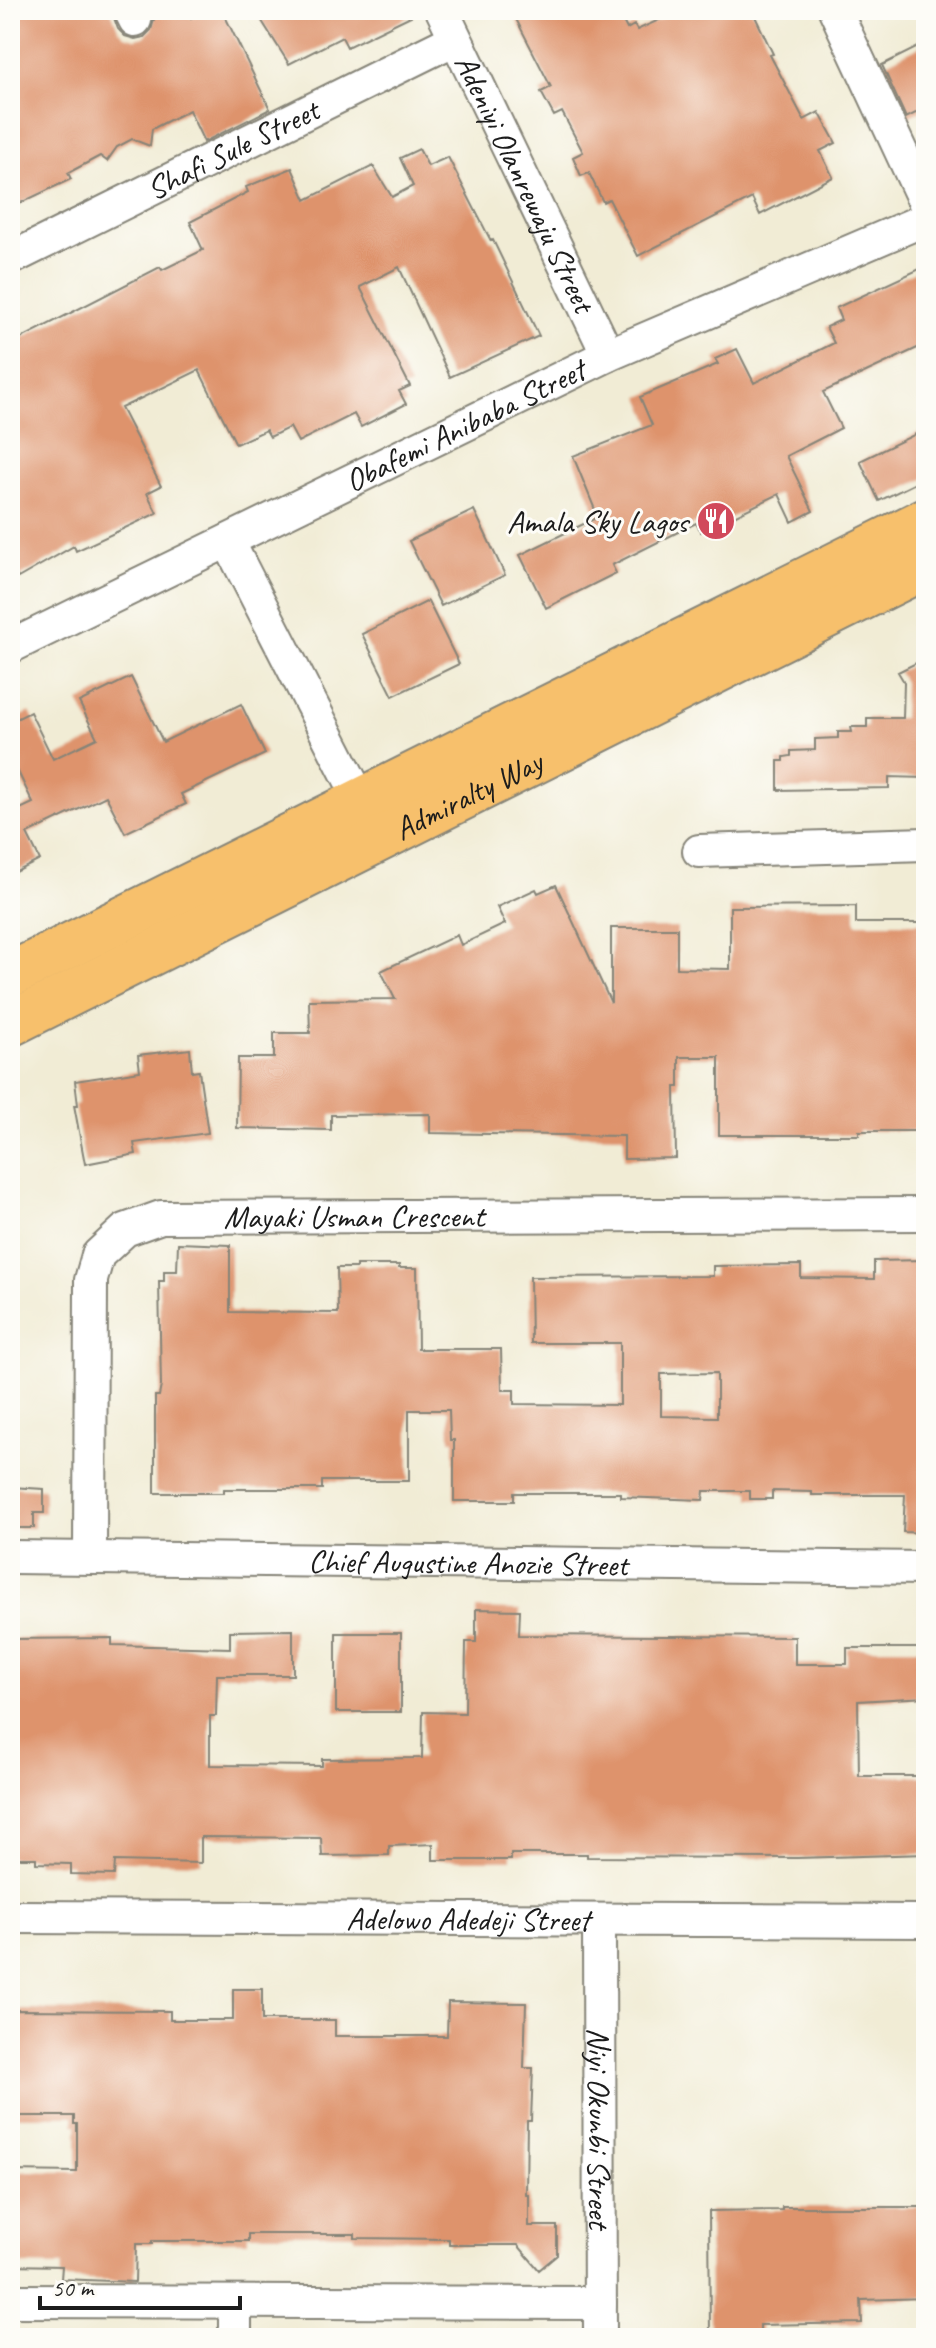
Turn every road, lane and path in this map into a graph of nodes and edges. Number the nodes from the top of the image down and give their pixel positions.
1 (442, 10) edge
2 (835, 10) edge
3 (455, 39) junction
4 (926, 205) edge
5 (926, 219) edge
6 (10, 259) edge
7 (608, 355) junction
8 (926, 520) edge
9 (228, 541) junction
10 (926, 566) edge
11 (10, 647) edge
12 (361, 801) junction
13 (926, 844) edge
14 (699, 851) dead end
15 (10, 975) edge
16 (10, 1024) edge
17 (926, 1214) edge
18 (90, 1556) junction
19 (10, 1557) edge
20 (926, 1568) edge
21 (10, 1917) edge
22 (599, 1920) junction
23 (926, 1921) edge
24 (10, 2301) edge
25 (235, 2303) junction
26 (600, 2303) junction
27 (235, 2338) edge
28 (600, 2338) edge

1 - 3 street, Adeniyi Olanrewaju Street
2 - 4 street
3 - 6 street, Shafi Sule Street
3 - 7 street, Adeniyi Olanrewaju Street
5 - 7 street, Obafemi Anibaba Street
7 - 9 street, Obafemi Anibaba Street
8 - 12 main road, Admiralty Way
9 - 11 street, Obafemi Anibaba Street
9 - 12 street
10 - 16 main road, Admiralty Way
12 - 15 main road, Admiralty Way
13 - 14 street
17 - 18 street, Mayaki Usman Crescent
18 - 19 street, Chief Augustine Anozie Street
18 - 20 street, Chief Augustine Anozie Street
21 - 22 street, Adelowo Adedeji Street
22 - 23 street, Adelowo Adedeji Street
22 - 26 street, Niyi Okunbi Street
24 - 25 street
25 - 26 street
25 - 27 street
26 - 28 street, Niyi Okunbi Street

